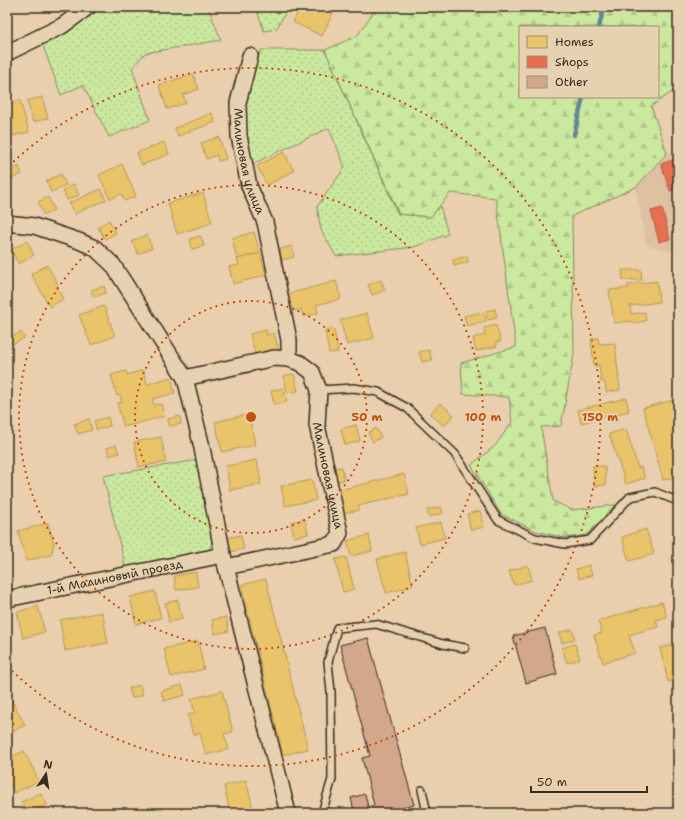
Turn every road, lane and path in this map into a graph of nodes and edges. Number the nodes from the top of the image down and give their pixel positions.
1 (88, 7) edge
2 (7, 53) edge
3 (250, 56) dead end
4 (7, 223) edge
5 (289, 359) junction
6 (185, 378) junction
7 (319, 390) junction
8 (678, 498) edge
9 (224, 561) junction
10 (7, 599) edge
11 (465, 648) dead end
12 (422, 790) dead end
13 (288, 813) edge
14 (322, 813) edge
15 (427, 813) edge

1 - 2 street
3 - 5 street, Малиновая улица
4 - 6 street
5 - 6 street, Малиновая улица
5 - 7 street, Малиновая улица
6 - 9 street
7 - 8 lane
7 - 9 street, Малиновая улица
9 - 10 street, 1-й Малиновый проезд
9 - 13 street
11 - 14 lane
12 - 15 lane

